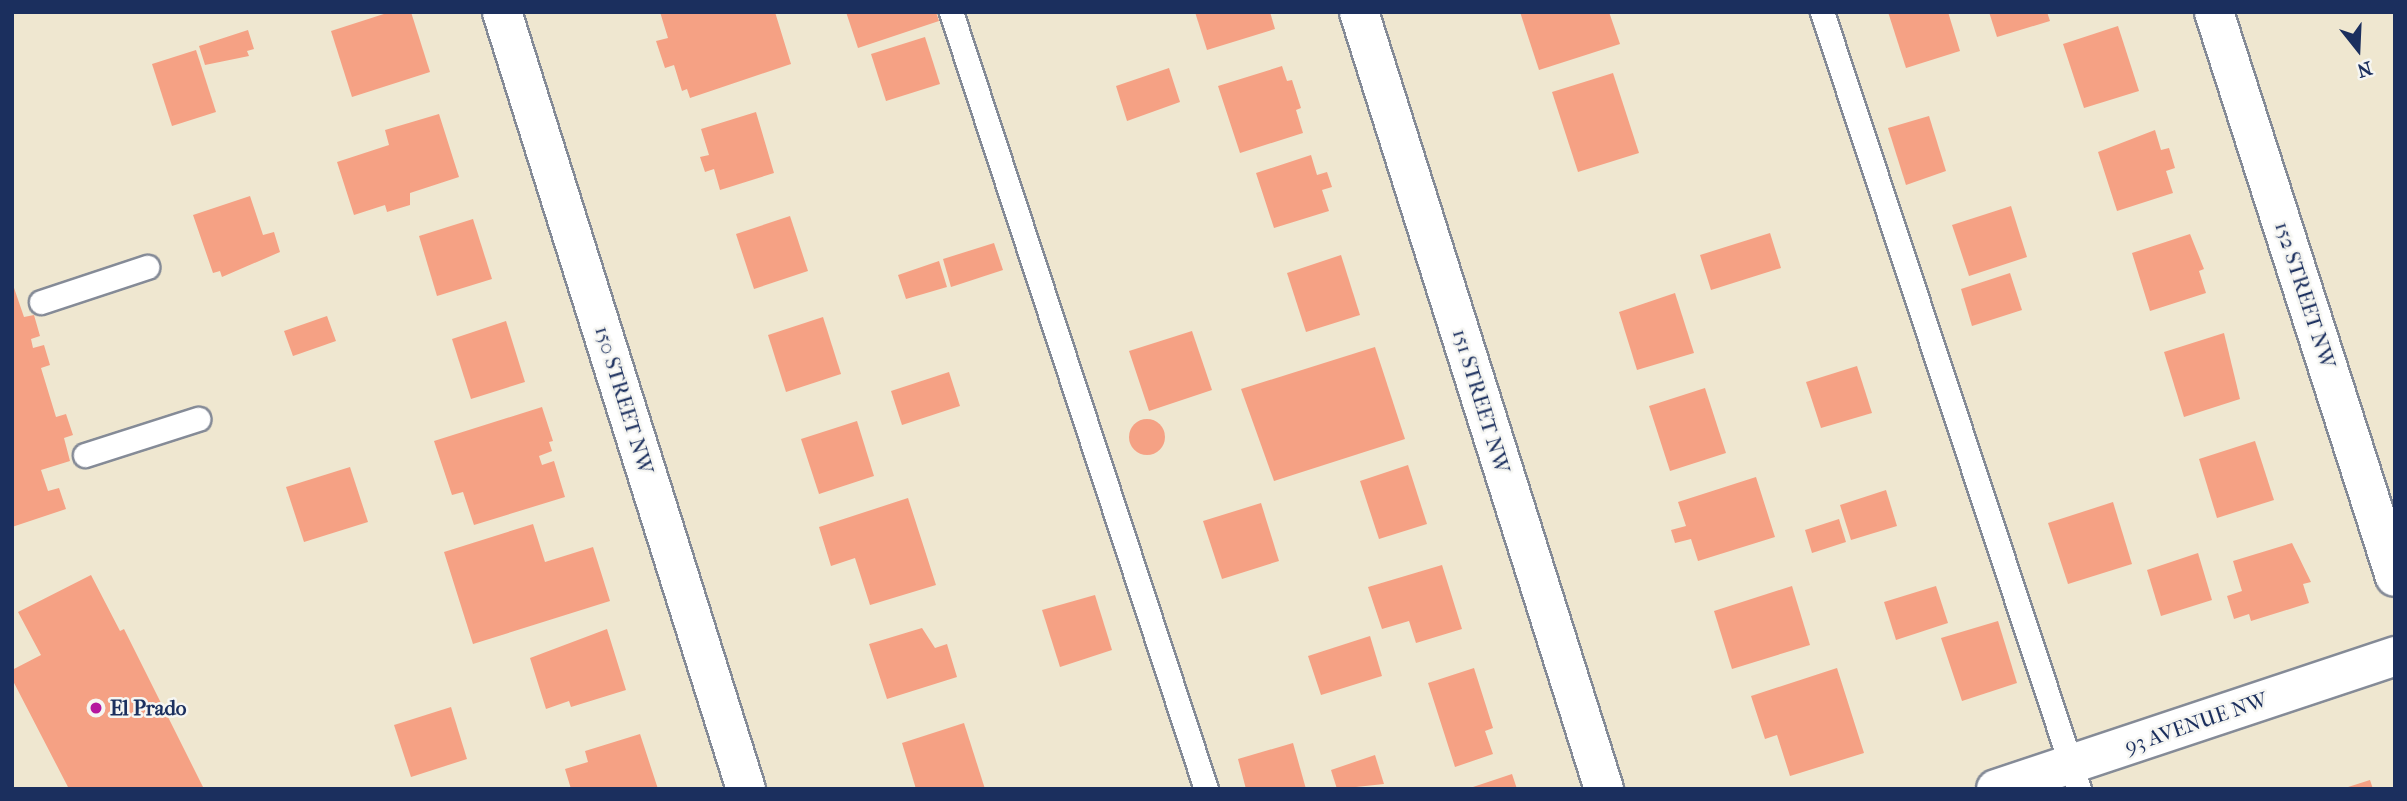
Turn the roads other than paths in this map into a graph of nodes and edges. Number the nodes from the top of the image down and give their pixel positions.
1 (502, 12) edge
2 (951, 12) edge
3 (1359, 12) edge
4 (1822, 12) edge
5 (2214, 12) edge
6 (147, 267) dead end
7 (41, 302) dead end
8 (198, 419) dead end
9 (85, 455) dead end
10 (2395, 577) edge
11 (2395, 656) edge
12 (2075, 777) edge
13 (746, 789) edge
14 (1206, 789) edge
15 (1604, 789) edge
16 (1996, 789) edge

1 - 13 street, 150 STREET NW
2 - 14 lane
3 - 15 street, 151 STREET NW
4 - 12 lane
5 - 10 street, 152 STREET NW
6 - 7 lane
8 - 9 lane
11 - 12 street, 93 AVENUE NW
12 - 16 street, 93 AVENUE NW

